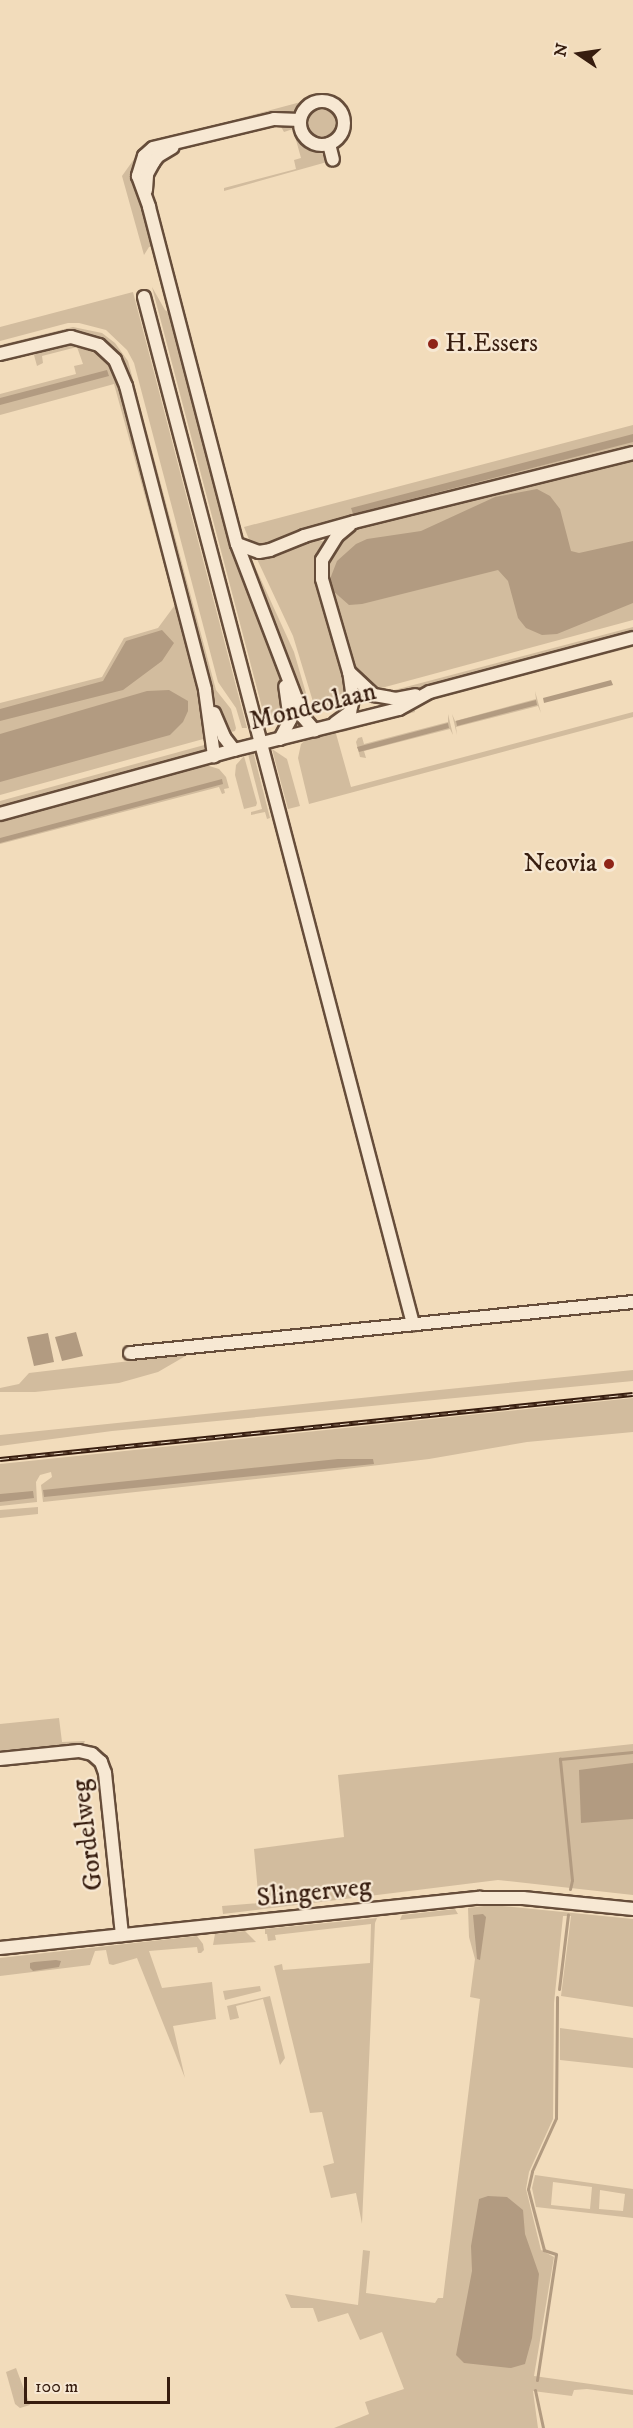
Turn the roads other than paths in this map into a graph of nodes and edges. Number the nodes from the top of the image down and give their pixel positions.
1 (300, 120) junction
2 (329, 144) junction
3 (333, 160) dead end
4 (144, 297) dead end
5 (0, 354) edge
6 (633, 453) edge
7 (354, 522) junction
8 (237, 544) junction
9 (633, 638) edge
10 (280, 658) junction
11 (349, 672) junction
12 (205, 690) junction
13 (430, 692) junction
14 (321, 730) junction
15 (280, 739) junction
16 (261, 743) junction
17 (234, 750) junction
18 (214, 756) junction
19 (0, 814) edge
20 (633, 1302) edge
21 (412, 1324) junction
22 (130, 1353) dead end
23 (0, 1759) edge
24 (633, 1909) edge
25 (122, 1935) junction
26 (0, 1948) edge

1 - 2 street
1 - 2 street
1 - 8 street
2 - 3 street
4 - 16 street
5 - 12 street
6 - 7 street
7 - 8 street
7 - 11 street
8 - 10 street
9 - 13 street, Mondeolaan
10 - 14 street
10 - 15 street
11 - 13 street
11 - 14 street
12 - 17 street
12 - 18 street
13 - 14 street, Mondeolaan
14 - 15 street, Mondeolaan
15 - 16 street, Mondeolaan
16 - 17 street, Mondeolaan
16 - 21 street
17 - 18 street, Mondeolaan
18 - 19 street, Mondeolaan
20 - 21 street
21 - 22 street
23 - 25 street, Gordelweg
24 - 25 street, Slingerweg
25 - 26 street, Slingerweg

